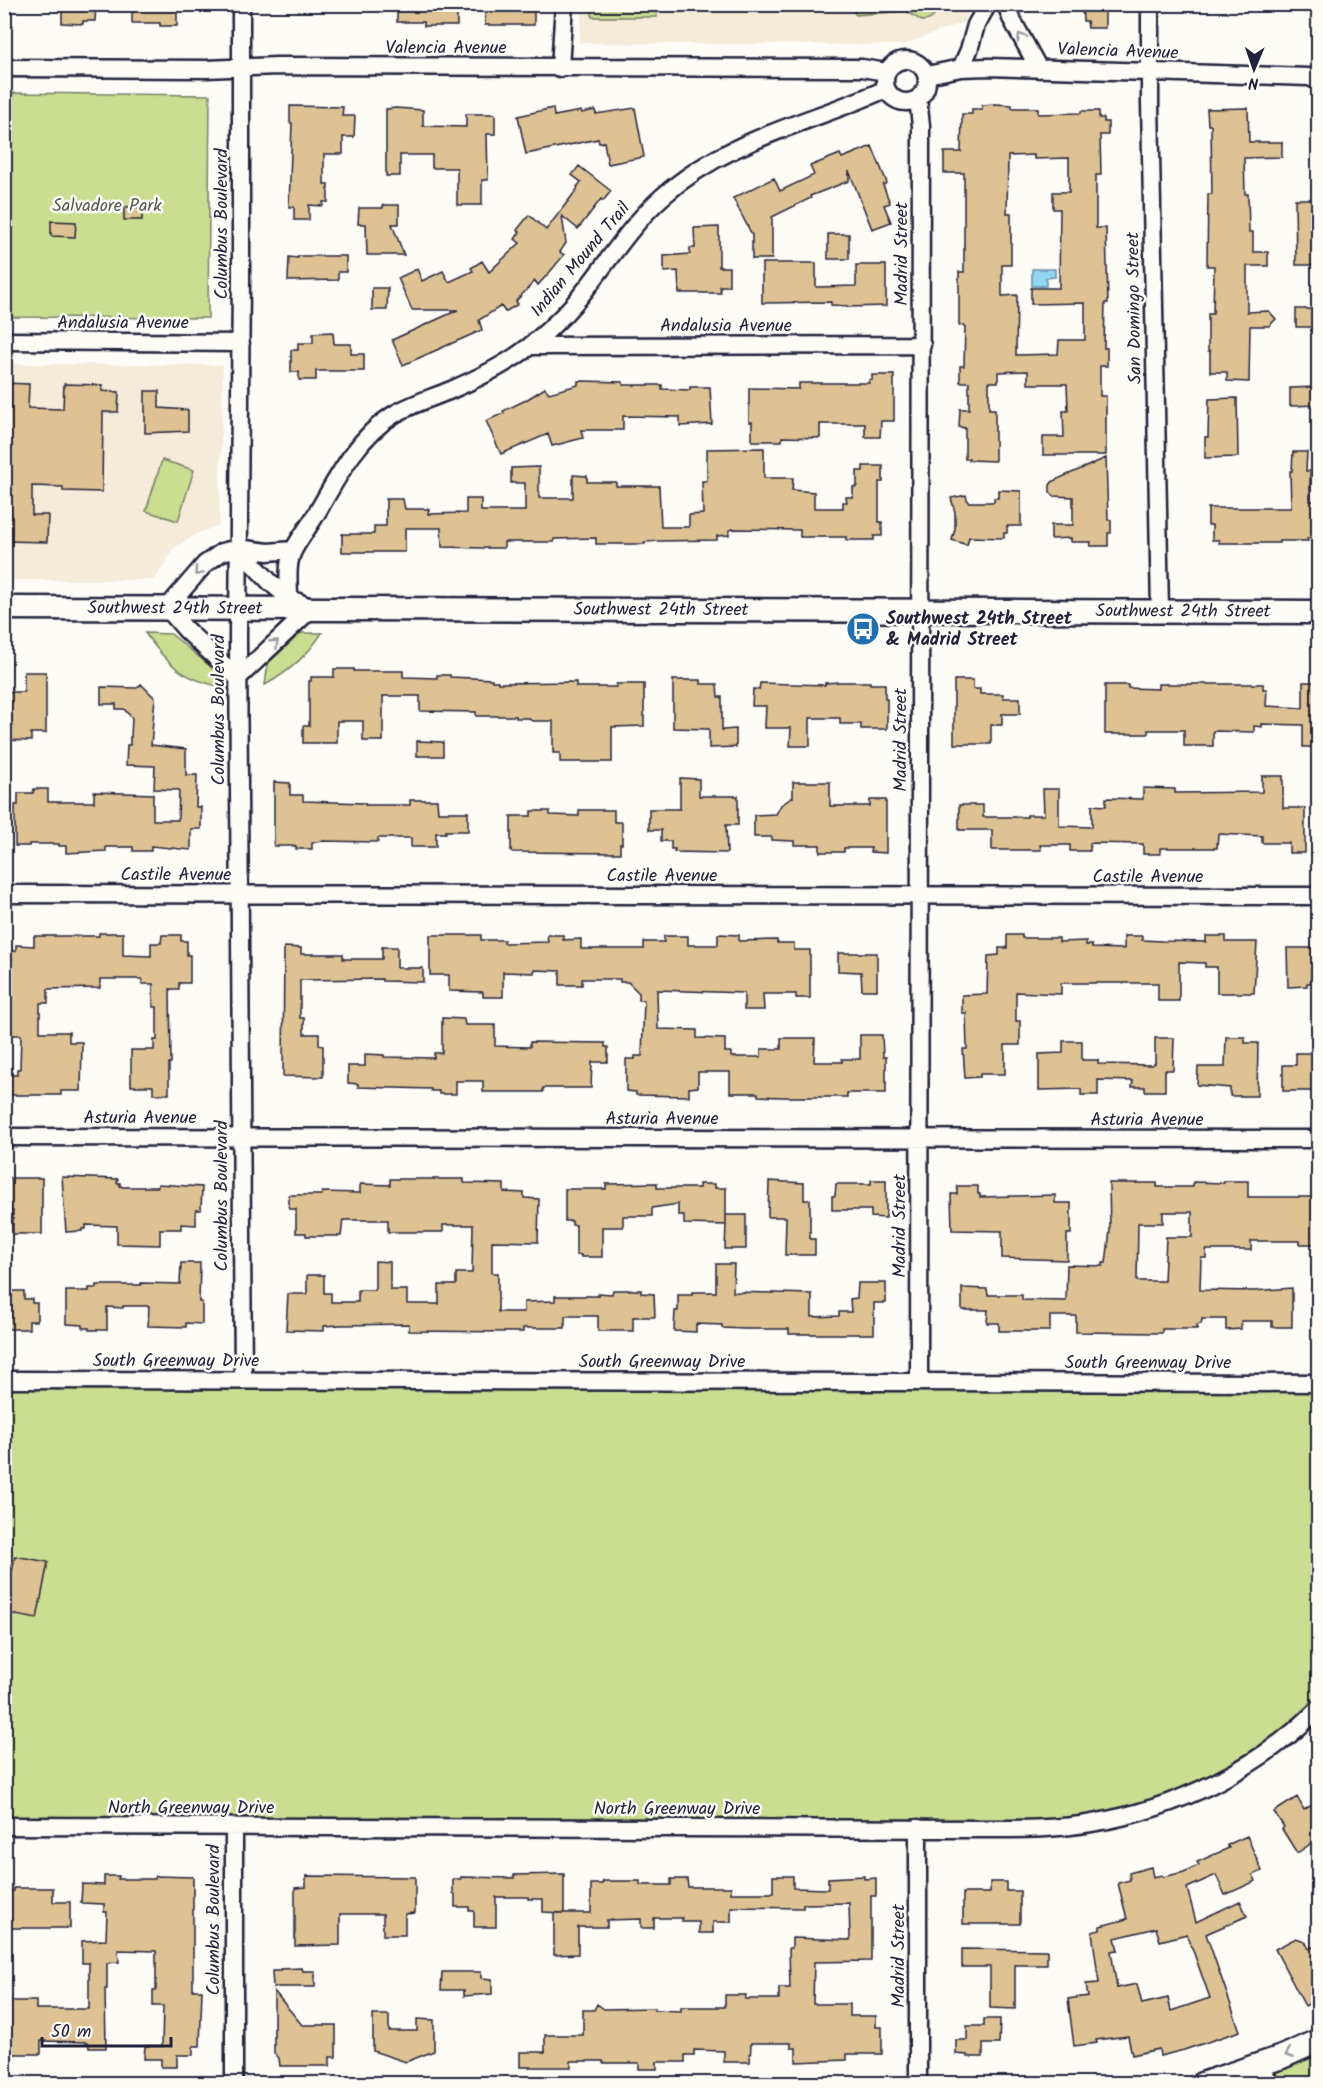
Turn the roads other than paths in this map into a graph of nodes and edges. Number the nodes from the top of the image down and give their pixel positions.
1 (241, 4) edge
2 (564, 4) edge
3 (988, 4) edge
4 (1006, 4) edge
5 (1150, 4) edge
6 (4, 68) edge
7 (242, 68) junction
8 (560, 68) junction
9 (961, 68) junction
10 (1039, 69) junction
11 (886, 72) junction
12 (1150, 73) junction
13 (927, 75) junction
14 (1315, 77) edge
15 (886, 89) junction
16 (918, 98) junction
17 (4, 341) edge
18 (241, 343) junction
19 (922, 345) junction
20 (531, 346) junction
21 (238, 548) junction
22 (293, 550) junction
23 (289, 598) junction
24 (4, 608) edge
25 (167, 608) junction
26 (238, 608) junction
27 (312, 608) junction
28 (920, 610) junction
29 (1160, 611) junction
30 (1318, 612) edge
31 (238, 678) junction
32 (4, 894) edge
33 (239, 894) junction
34 (920, 896) junction
35 (1318, 896) edge
36 (4, 1137) edge
37 (241, 1138) junction
38 (920, 1139) junction
39 (1318, 1139) edge
40 (4, 1380) edge
41 (243, 1380) junction
42 (919, 1382) junction
43 (1318, 1383) edge
44 (1318, 1709) edge
45 (4, 1826) edge
46 (234, 1827) junction
47 (918, 1828) junction
48 (1318, 2041) edge
49 (1265, 2074) edge
50 (234, 2084) edge
51 (918, 2084) edge
52 (1203, 2084) edge

1 - 7 street, Columbus Boulevard
2 - 8 street
3 - 9 street
10 -> 4 street
5 - 12 street, San Domingo Street
6 - 7 street, Valencia Avenue
7 - 8 street, Valencia Avenue
7 - 18 street, Columbus Boulevard
8 - 11 street, Valencia Avenue
9 - 10 street, Valencia Avenue
9 - 13 street, Valencia Avenue
10 - 12 street, Valencia Avenue
11 - 13 street
11 - 15 street
12 - 14 street, Valencia Avenue
12 - 29 street, San Domingo Street
13 - 16 street
15 - 16 street
15 - 20 street, Indian Mound Trail
16 - 19 street, Madrid Street
17 - 18 street, Andalusia Avenue
18 - 21 street, Columbus Boulevard
19 - 20 street, Andalusia Avenue
19 - 28 street, Madrid Street
20 - 22 street, Indian Mound Trail
21 - 22 street
21 - 23 street
21 -> 25 street
21 - 26 street, Columbus Boulevard
22 - 23 street, Indian Mound Trail
23 - 27 street
24 - 25 street, Southwest 24th Street
25 - 26 street, Southwest 24th Street
25 - 31 street
26 - 27 street, Southwest 24th Street
26 - 31 street, Columbus Boulevard
27 - 28 street, Southwest 24th Street
31 -> 27 street
28 - 29 street, Southwest 24th Street
28 - 34 street, Madrid Street
29 - 30 street, Southwest 24th Street
31 - 33 street, Columbus Boulevard
32 - 33 street, Castile Avenue
33 - 34 street, Castile Avenue
33 - 37 street, Columbus Boulevard
34 - 35 street, Castile Avenue
34 - 38 street, Madrid Street
36 - 37 street, Asturia Avenue
37 - 38 street, Asturia Avenue
37 - 41 street, Columbus Boulevard
38 - 39 street, Asturia Avenue
38 - 42 street, Madrid Street
40 - 41 street, South Greenway Drive
41 - 42 street, South Greenway Drive
42 - 43 street, South Greenway Drive
44 - 47 street, North Greenway Drive
45 - 46 street, North Greenway Drive
46 - 47 street, North Greenway Drive
46 - 50 street, Columbus Boulevard
47 - 51 street, Madrid Street
48 -> 49 street
49 - 52 street

